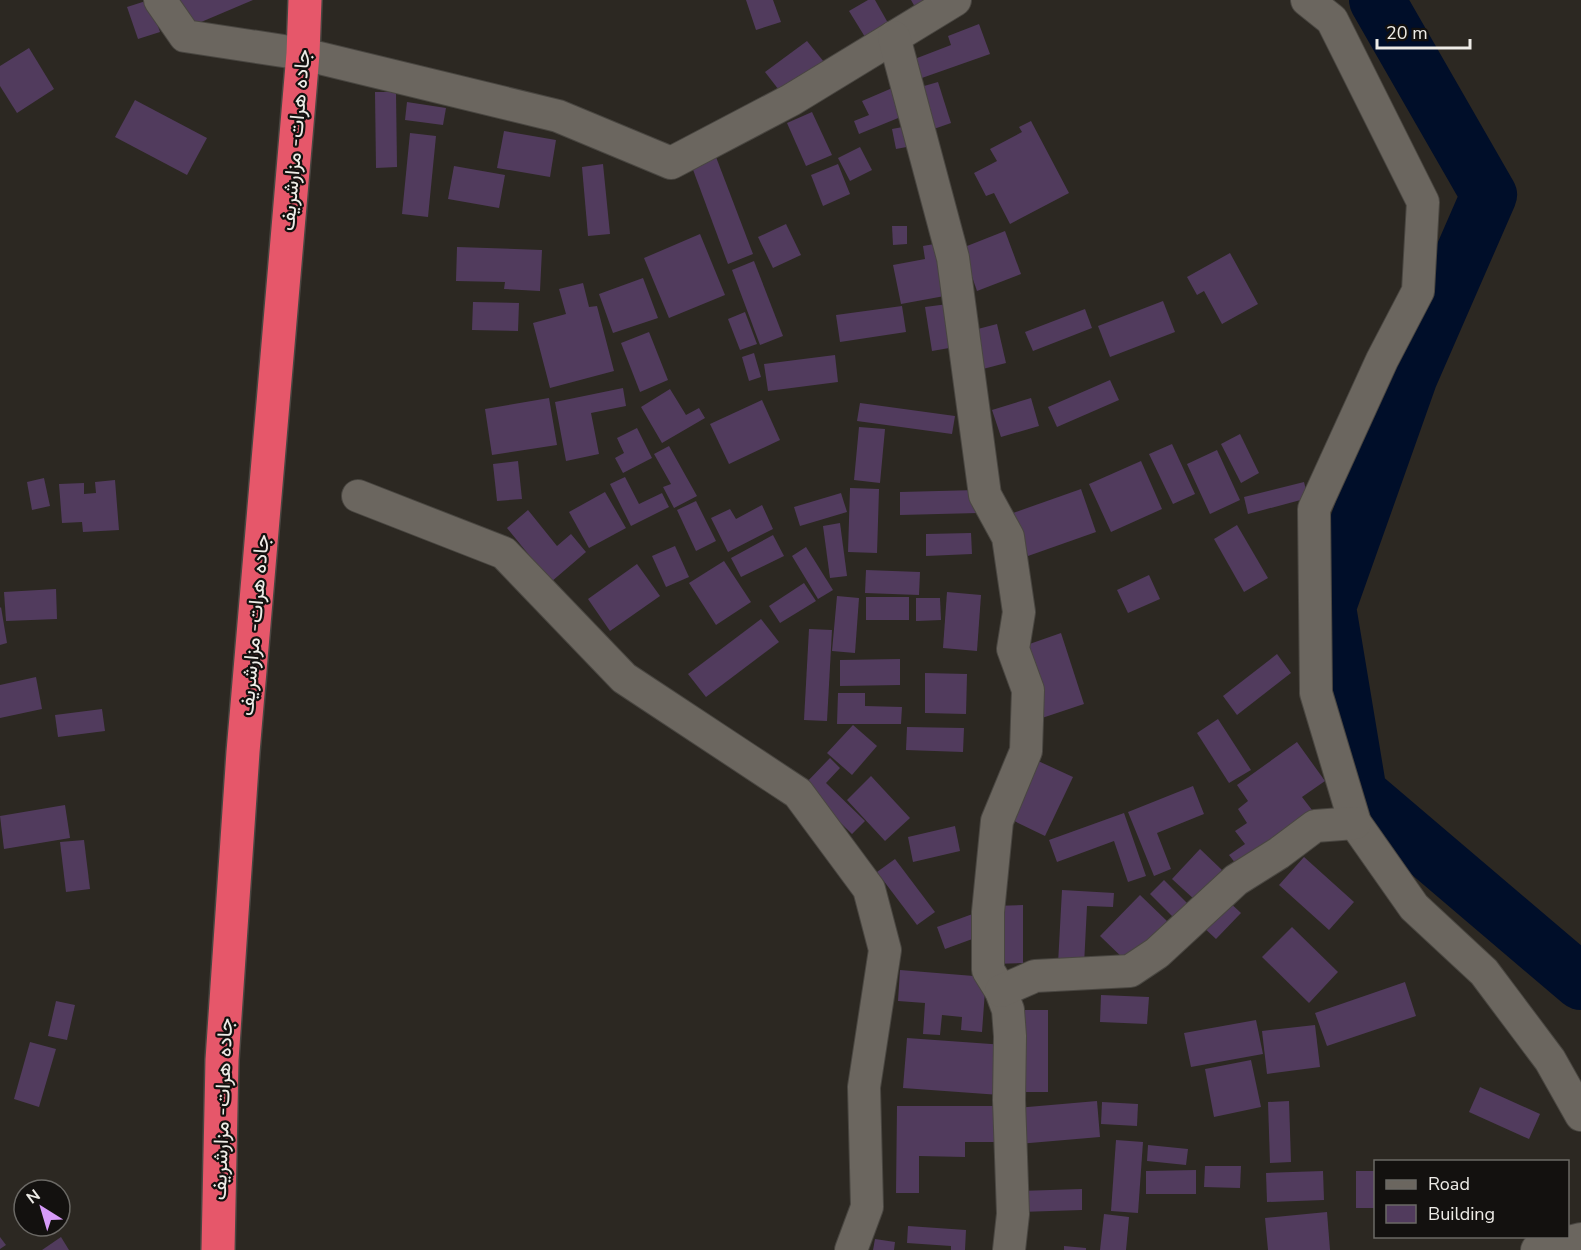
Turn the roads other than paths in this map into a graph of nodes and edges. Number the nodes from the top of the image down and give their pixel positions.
1 (160, 0) edge
2 (305, 0) edge
3 (955, 0) edge
4 (1307, 0) edge
5 (894, 37) junction
6 (303, 54) junction
7 (358, 496) dead end
8 (1355, 823) junction
9 (1001, 991) junction
10 (1581, 1114) edge
11 (1581, 1239) edge
12 (218, 1250) edge
13 (851, 1250) edge
14 (1009, 1250) edge
15 (1537, 1250) edge

1 - 6 street
2 - 6 highway, جاده هرات- مزارشریف
3 - 5 street
4 - 8 street
5 - 6 street
5 - 9 street
6 - 12 highway, جاده هرات- مزارشریف
7 - 13 street
8 - 9 street
8 - 10 street
9 - 14 street
11 - 15 street

